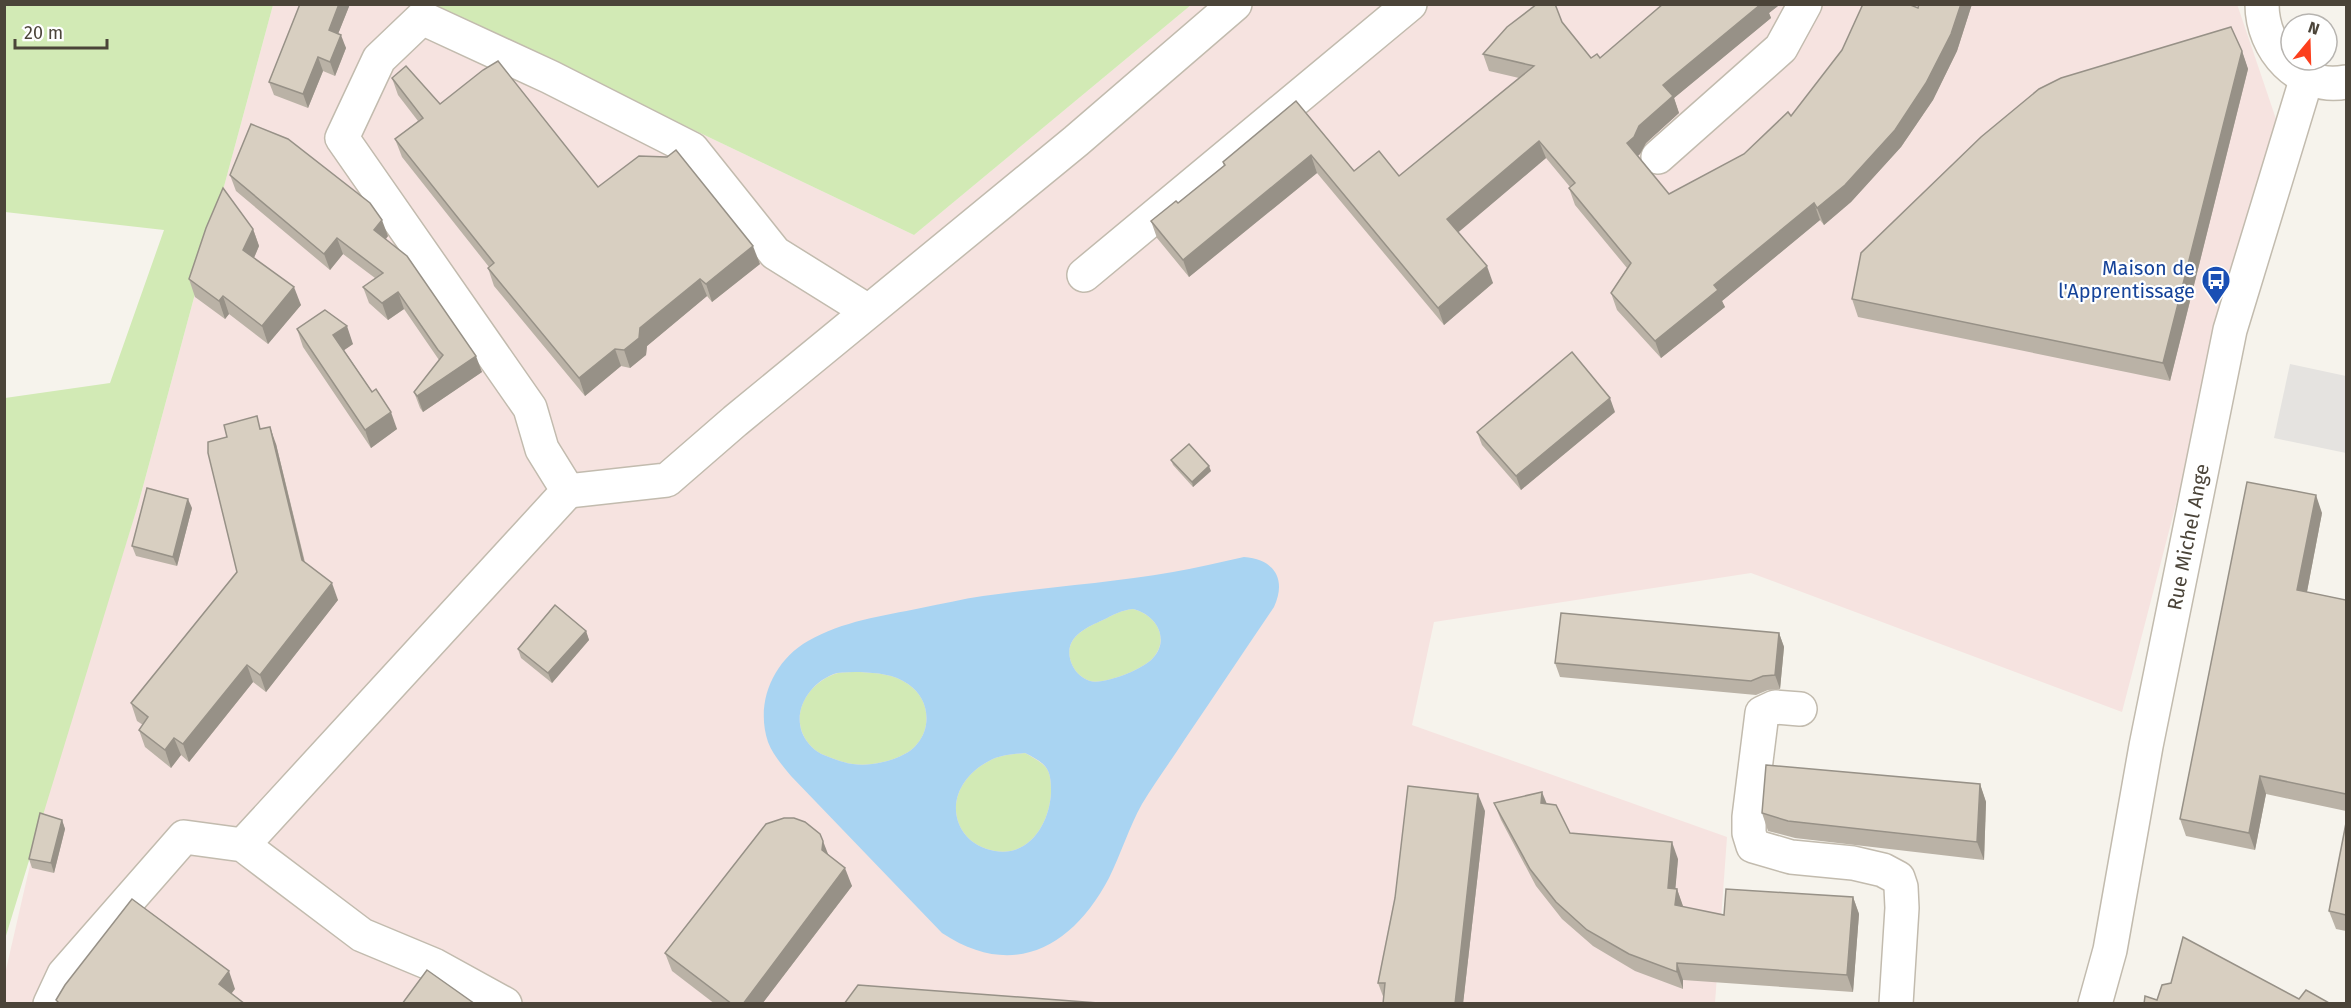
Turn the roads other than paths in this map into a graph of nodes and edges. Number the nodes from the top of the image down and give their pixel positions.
1 (1235, 4) edge
2 (1410, 4) edge
3 (1804, 4) edge
4 (2262, 4) edge
5 (2307, 77) junction
6 (2346, 82) edge
7 (1658, 157) dead end
8 (1084, 275) dead end
9 (868, 311) junction
10 (568, 491) junction
11 (1800, 709) dead end
12 (243, 845) junction
13 (50, 1004) edge
14 (505, 1004) edge
15 (1896, 1004) edge
16 (2095, 1004) edge

1 - 9 street
2 - 8 street
3 - 7 street
4 - 5 street
5 - 6 street
5 - 16 street, Rue Michel Ange
9 - 10 street
9 - 10 street
10 - 12 street
11 - 15 street
12 - 13 street
12 - 14 street

